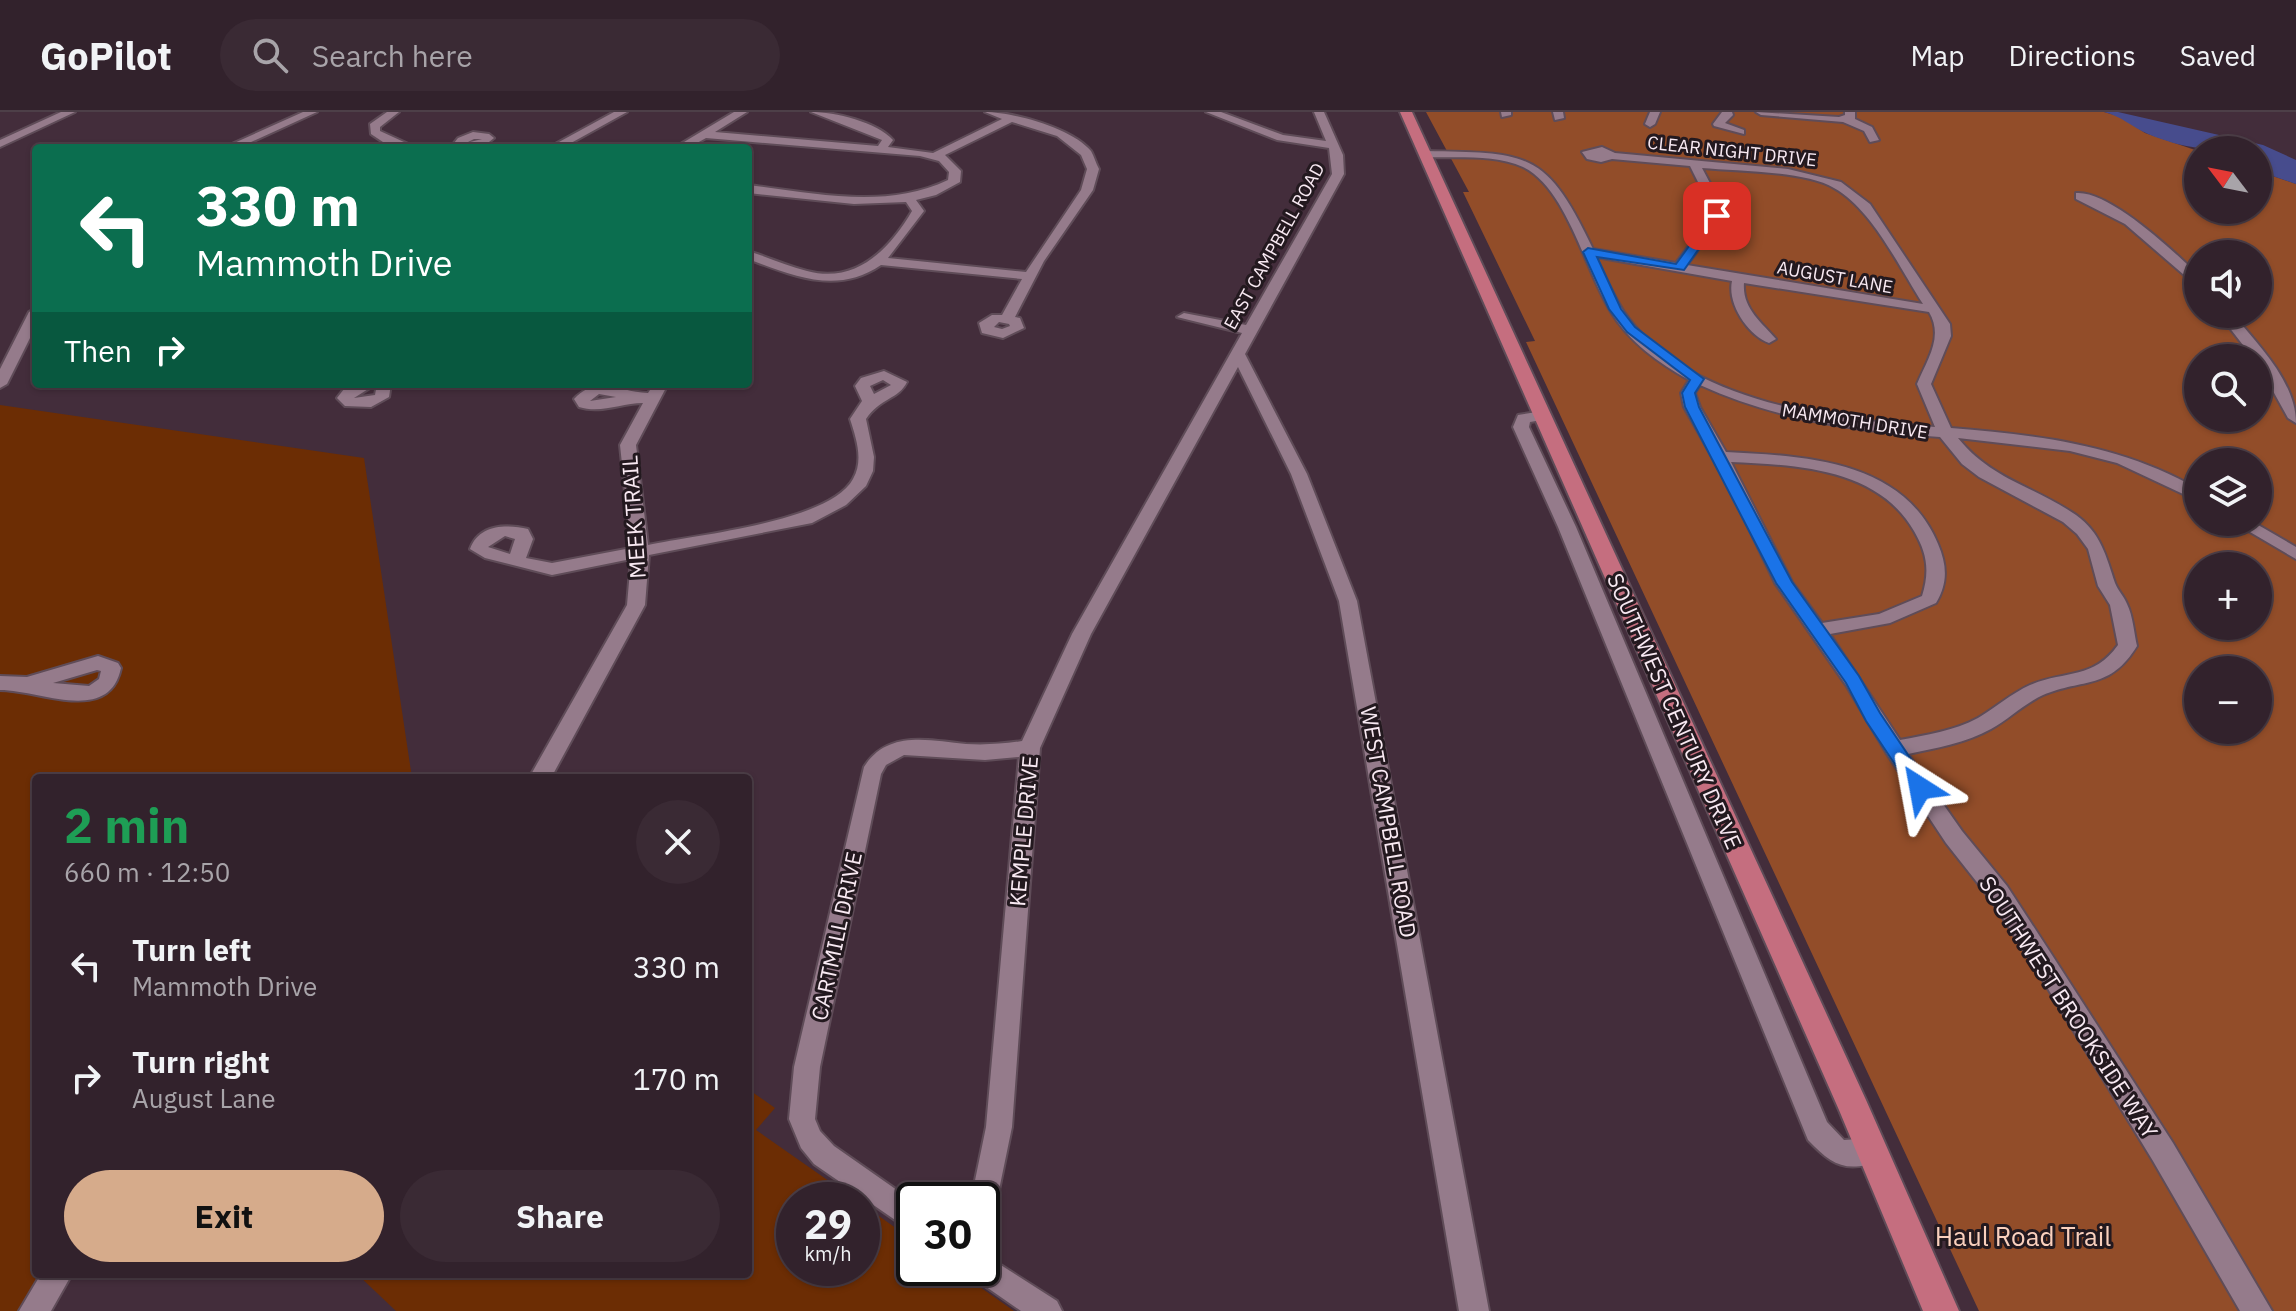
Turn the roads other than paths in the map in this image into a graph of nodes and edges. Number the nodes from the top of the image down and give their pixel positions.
1 (70, 112) edge
2 (312, 112) edge
3 (394, 112) edge
4 (622, 112) edge
5 (713, 112) edge
6 (816, 112) edge
7 (990, 112) edge
8 (1211, 112) edge
9 (1319, 112) edge
10 (1406, 112) edge
11 (1655, 112) edge
12 (1727, 112) edge
13 (1761, 112) edge
14 (738, 114) edge
15 (1848, 116) edge
16 (1013, 118) junction
17 (609, 119) junction
18 (1650, 124) dead end
19 (1740, 132) dead end
20 (702, 134) junction
21 (1874, 140) dead end
22 (0, 144) edge
23 (237, 144) edge
24 (397, 144) edge
25 (555, 144) edge
26 (562, 144) edge
27 (686, 144) edge
28 (1330, 145) junction
29 (882, 148) junction
30 (1426, 154) junction
31 (935, 156) junction
32 (1612, 156) dead end
33 (1694, 164) junction
34 (752, 189) edge
35 (2080, 196) dead end
36 (910, 200) junction
37 (1588, 252) junction
38 (752, 256) edge
39 (880, 261) junction
40 (1679, 268) junction
41 (2184, 269) edge
42 (1030, 276) junction
43 (1739, 278) junction
44 (1934, 309) junction
45 (1184, 317) dead end
46 (1007, 318) dead end
47 (32, 320) edge
48 (2237, 328) edge
49 (1248, 330) junction
50 (1769, 339) dead end
51 (22, 340) junction
52 (0, 343) edge
53 (1237, 353) junction
54 (1697, 379) junction
55 (0, 384) edge
56 (359, 388) edge
57 (383, 388) edge
58 (657, 391) edge
59 (629, 398) dead end
60 (870, 401) dead end
61 (1543, 416) junction
62 (2296, 418) edge
63 (1946, 434) junction
64 (1720, 457) junction
65 (2184, 489) edge
66 (2265, 536) edge
67 (640, 554) junction
68 (2296, 554) edge
69 (517, 558) dead end
70 (1819, 630) junction
71 (0, 683) edge
72 (28, 684) dead end
73 (1030, 748) junction
74 (1894, 749) junction
75 (542, 774) edge
76 (1872, 1151) junction
77 (988, 1182) edge
78 (896, 1206) edge
79 (55, 1278) edge
80 (1000, 1279) edge
81 (34, 1311) edge
82 (1047, 1311) edge
83 (1474, 1311) edge
84 (1941, 1311) edge
85 (2257, 1311) edge

1 - 22 street
2 - 23 street
3 - 24 street
4 - 17 street
5 - 14 street
6 - 29 street
7 - 16 street
8 - 28 street
9 - 28 street, EAST CAMPBELL ROAD
10 - 30 main road, SOUTHWEST CENTURY DRIVE
11 - 18 street
12 - 19 street
13 - 15 street
14 - 20 street
15 - 21 street
16 - 31 street
16 - 42 street
17 - 25 street
17 - 26 street
20 - 27 street
20 - 29 street
28 - 49 street, EAST CAMPBELL ROAD
29 - 31 street
30 - 37 street, MAMMOTH DRIVE
30 - 61 main road, SOUTHWEST CENTURY DRIVE
31 - 36 street
32 - 33 street, CLEAR NIGHT DRIVE
33 - 40 street
33 - 44 street, CLEAR NIGHT DRIVE
34 - 36 street
35 - 41 street
36 - 39 street
37 - 40 street, AUGUST LANE
37 - 54 street, MAMMOTH DRIVE
38 - 39 street
39 - 42 street
40 - 43 street, AUGUST LANE
42 - 46 street
43 - 44 street, AUGUST LANE
43 - 50 street
44 - 63 street, CLEAR NIGHT DRIVE
45 - 49 street
47 - 51 street
48 - 62 street
49 - 53 street, EAST CAMPBELL ROAD
51 - 52 street
51 - 55 street
53 - 73 street, KEMPLE DRIVE
53 - 83 street, WEST CAMPBELL ROAD
54 - 63 street, MAMMOTH DRIVE
54 - 64 street, SOUTHWEST BROOKSIDE WAY
56 - 57 street
58 - 59 street
58 - 67 street, MEEK TRAIL
60 - 67 street
61 - 76 main road, SOUTHWEST CENTURY DRIVE
61 - 76 street
63 - 65 street, MAMMOTH DRIVE
63 - 74 street, CLEAR NIGHT DRIVE
64 - 70 street, SOUTHWEST BROOKSIDE WAY
64 - 70 street
66 - 68 street
67 - 69 street
67 - 75 street, MEEK TRAIL
70 - 74 street, SOUTHWEST BROOKSIDE WAY
71 - 72 street
73 - 77 street, KEMPLE DRIVE
73 - 78 street, CARTMILL DRIVE
74 - 85 street, SOUTHWEST BROOKSIDE WAY
76 - 84 main road, SOUTHWEST CENTURY DRIVE
79 - 81 street
80 - 82 street

